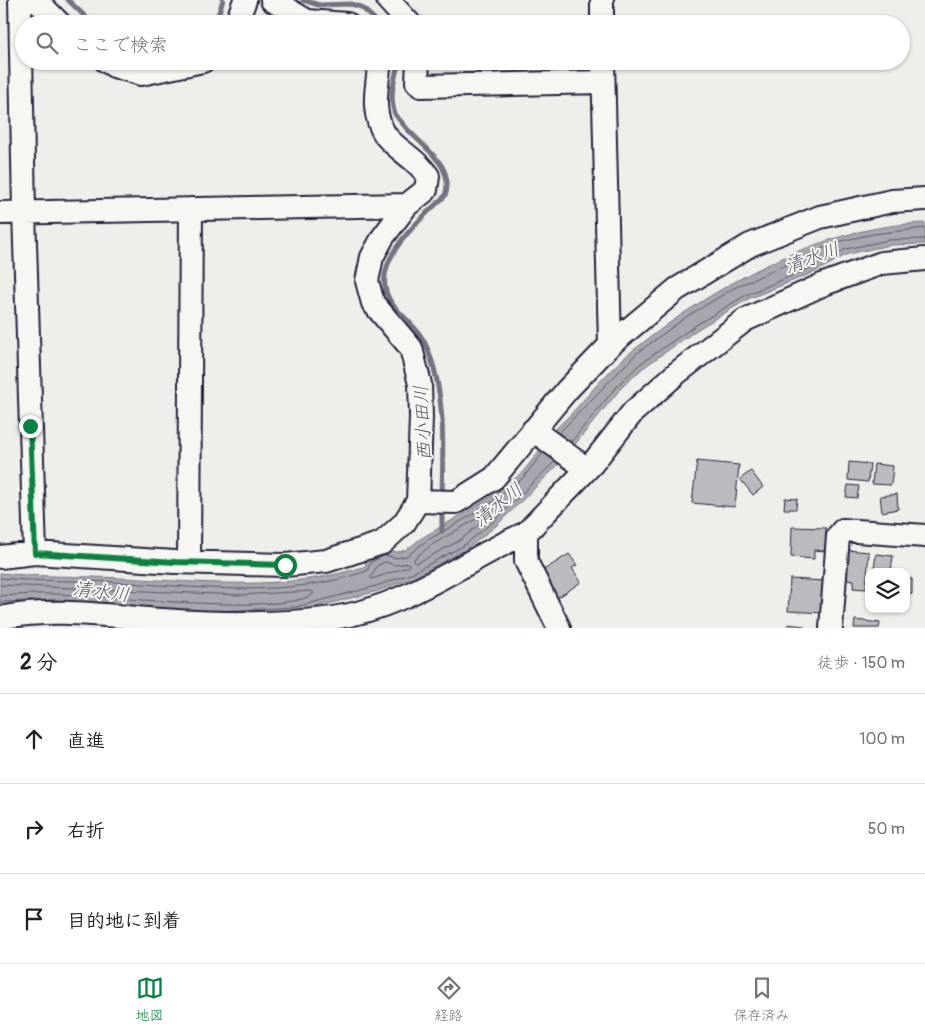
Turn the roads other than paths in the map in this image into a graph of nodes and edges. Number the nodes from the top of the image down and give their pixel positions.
1 (20, 0) edge
2 (36, 0) edge
3 (245, 0) edge
4 (272, 0) edge
5 (388, 0) edge
6 (602, 0) edge
7 (20, 15) edge
8 (51, 15) edge
9 (239, 15) edge
10 (297, 15) edge
11 (402, 15) edge
12 (602, 15) edge
13 (21, 70) edge
14 (128, 70) edge
15 (161, 70) edge
16 (379, 70) edge
17 (418, 70) edge
18 (603, 72) edge
19 (925, 199) edge
20 (406, 205) junction
21 (191, 209) junction
22 (24, 212) junction
23 (0, 213) edge
24 (925, 259) edge
25 (610, 345) junction
26 (533, 430) junction
27 (586, 469) junction
28 (418, 500) junction
29 (526, 533) junction
30 (925, 536) edge
31 (35, 553) junction
32 (0, 558) edge
33 (189, 562) junction
34 (0, 618) edge
35 (558, 628) edge
36 (830, 628) edge

1 - 7 street
2 - 8 street
3 - 9 street
4 - 10 street
5 - 11 street
6 - 12 street
13 - 22 street
14 - 15 street
16 - 20 street
17 - 18 street
18 - 25 street
19 - 25 street
20 - 21 street
20 - 28 street
21 - 22 street
21 - 33 street
22 - 23 street
22 - 31 street
24 - 27 street
25 - 26 street
26 - 27 street
26 - 28 street
27 - 29 street
28 - 33 street
29 - 34 street
29 - 35 street
30 - 36 street
31 - 32 street
31 - 33 street

